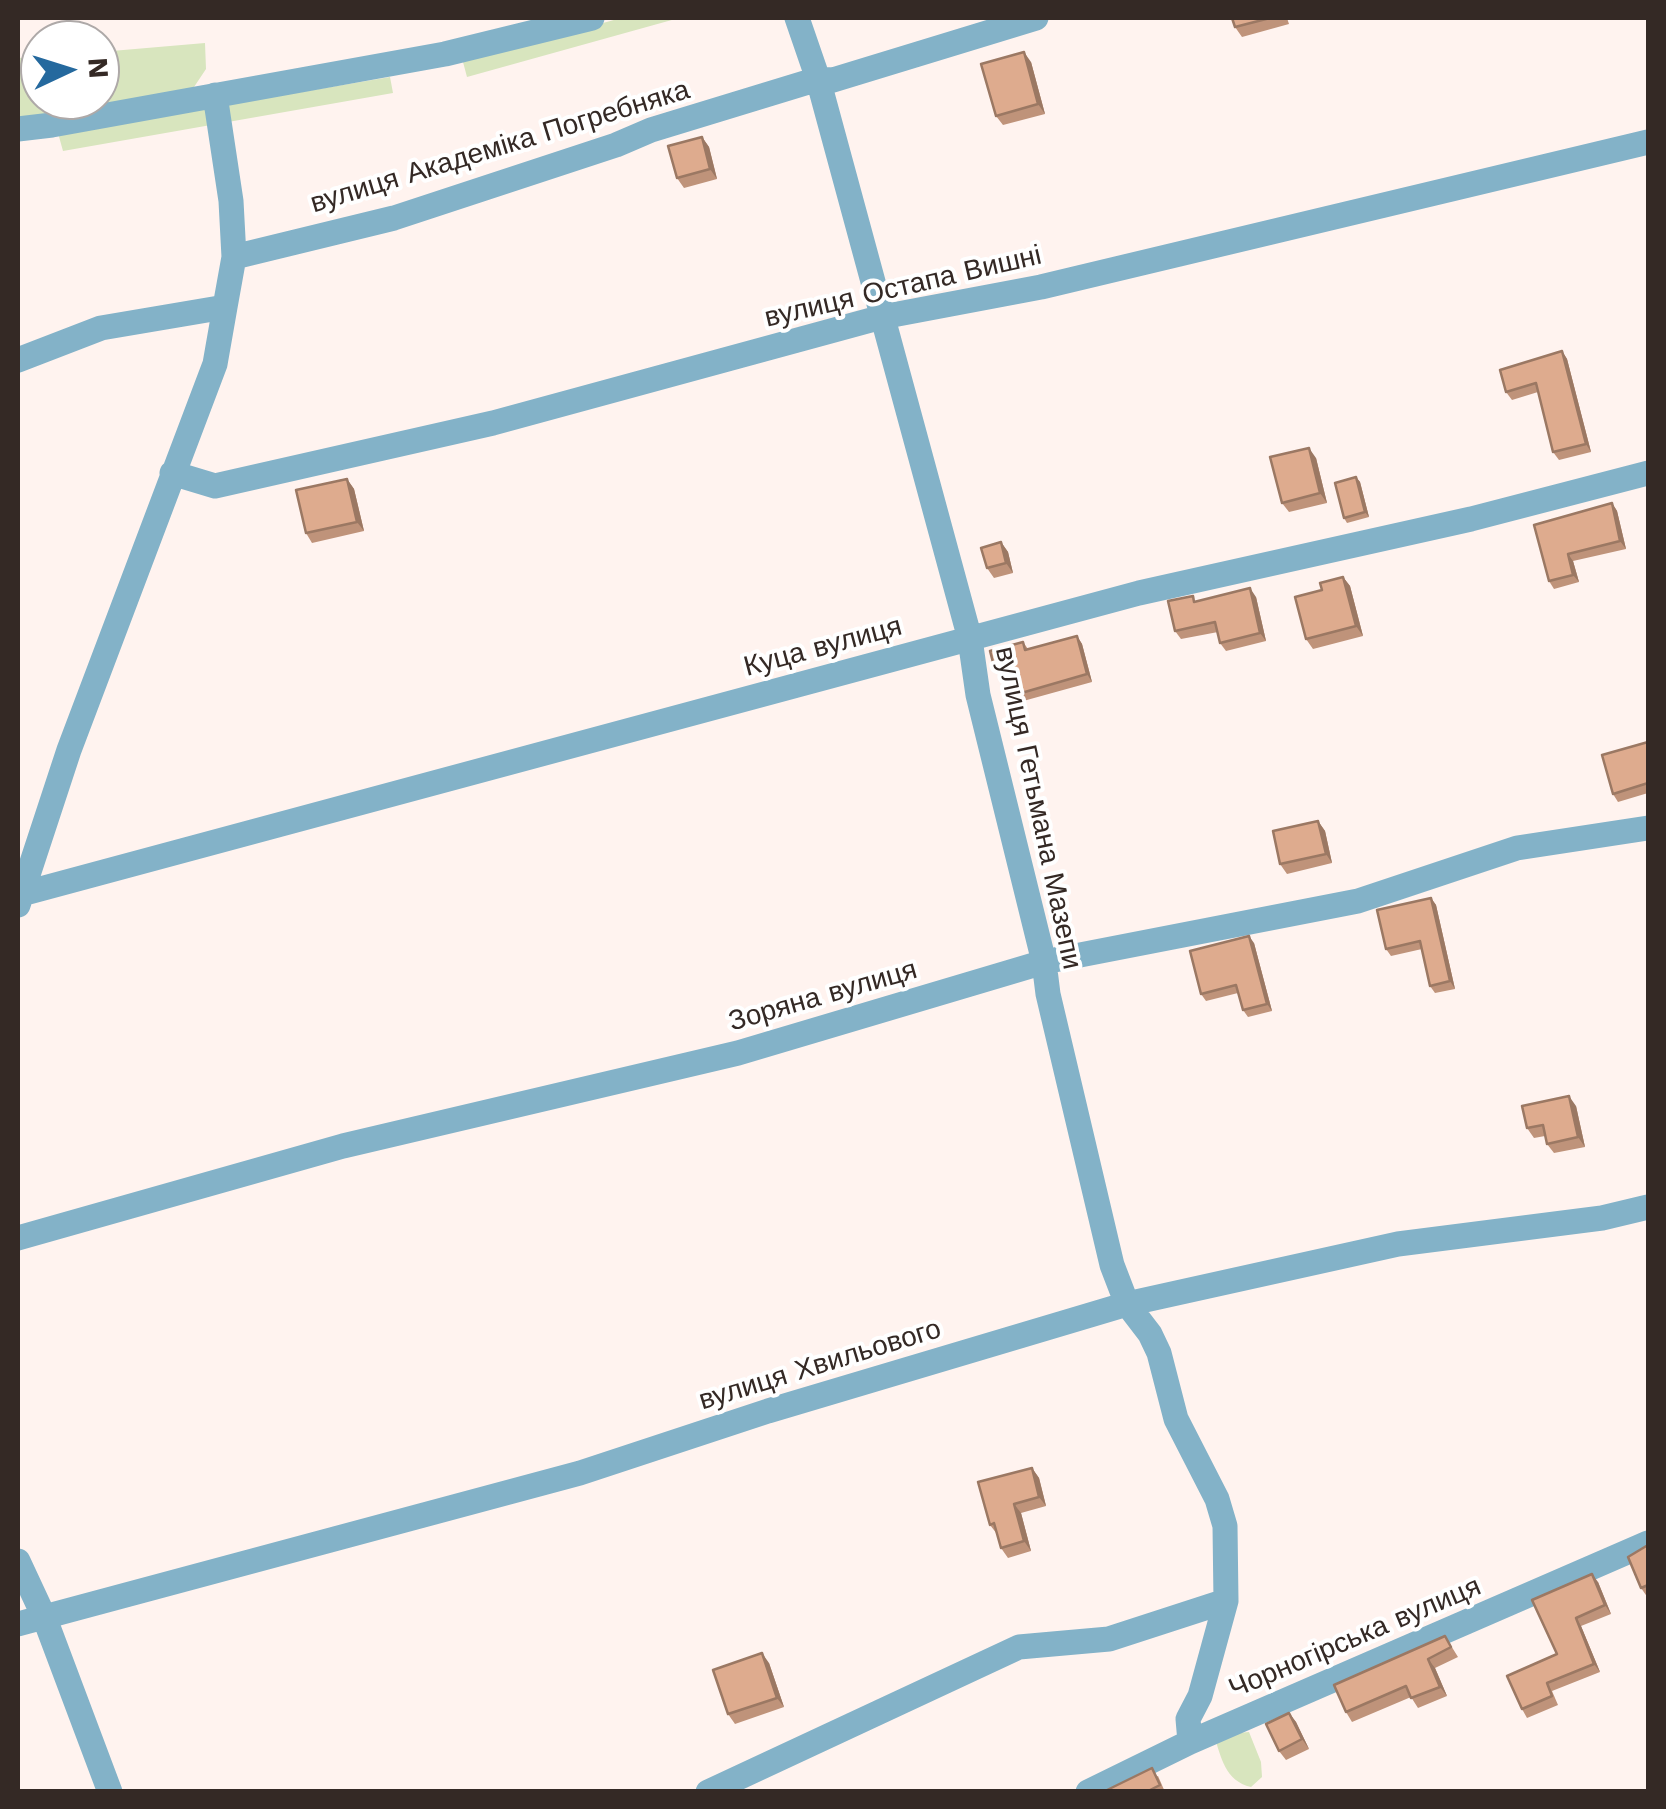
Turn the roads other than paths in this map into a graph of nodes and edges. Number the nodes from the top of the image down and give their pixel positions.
1 (592, 18) edge
2 (798, 18) edge
3 (1036, 18) edge
4 (818, 79) junction
5 (214, 95) junction
6 (18, 129) edge
7 (1648, 142) edge
8 (234, 258) junction
9 (225, 307) junction
10 (882, 317) junction
11 (18, 360) edge
12 (172, 473) junction
13 (1648, 474) edge
14 (970, 639) junction
15 (1648, 828) edge
16 (19, 898) edge
17 (1044, 962) junction
18 (1648, 1206) edge
19 (18, 1238) edge
20 (1127, 1304) junction
21 (1648, 1543) edge
22 (18, 1561) edge
23 (1226, 1602) junction
24 (45, 1619) junction
25 (18, 1624) edge
26 (1190, 1742) junction
27 (110, 1792) edge
28 (708, 1792) edge
29 (1088, 1792) edge

1 - 5 street
2 - 4 street, вулиця Гетьмана Мазепи
3 - 4 street, вулиця Академіка Погребняка
4 - 8 street, вулиця Академіка Погребняка
4 - 10 street, вулиця Гетьмана Мазепи
5 - 6 street
5 - 8 street
7 - 10 street, вулиця Остапа Вишні
8 - 9 street
9 - 11 street
9 - 12 street
10 - 12 street, вулиця Остапа Вишні
10 - 14 street, вулиця Гетьмана Мазепи
12 - 16 street
13 - 14 street, Куца вулиця
14 - 16 street, Куца вулиця
14 - 17 street, вулиця Гетьмана Мазепи
15 - 17 street, Зоряна вулиця
17 - 19 street, Зоряна вулиця
17 - 20 street, вулиця Гетьмана Мазепи
18 - 20 street, вулиця Хвильового
20 - 23 street, вулиця Гетьмана Мазепи
20 - 24 street, вулиця Хвильового
21 - 26 street, Чорногірська вулиця
22 - 24 street
23 - 26 street, вулиця Гетьмана Мазепи
23 - 28 street
24 - 25 street, вулиця Хвильового
24 - 27 street
26 - 29 street, Чорногірська вулиця

